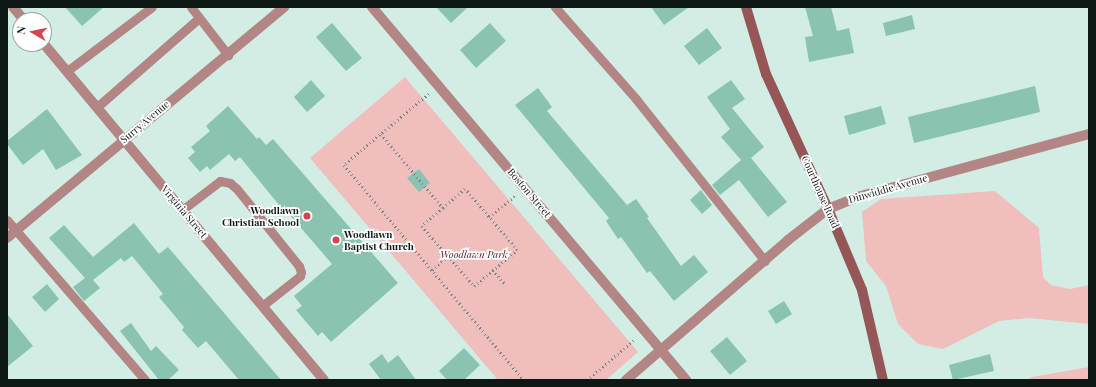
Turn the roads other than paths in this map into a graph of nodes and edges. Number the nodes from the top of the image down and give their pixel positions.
1 (152, 7) edge
2 (191, 7) edge
3 (284, 7) edge
4 (372, 7) edge
5 (555, 7) edge
6 (746, 7) edge
7 (199, 18) junction
8 (51, 52) edge
9 (228, 55) junction
10 (67, 72) junction
11 (96, 107) junction
12 (1089, 134) edge
13 (124, 140) junction
14 (828, 209) junction
15 (182, 210) junction
16 (7, 220) edge
17 (16, 231) junction
18 (7, 238) edge
19 (765, 261) junction
20 (262, 306) junction
21 (661, 350) junction
22 (145, 380) edge
23 (324, 380) edge
24 (626, 380) edge
25 (686, 380) edge
26 (883, 380) edge

1 - 10 lane
2 - 7 lane
3 - 9 street, Surry Avenue
4 - 21 street, Boston Street
5 - 19 lane
6 - 14 street, Courthouse Road
7 - 9 lane
7 - 11 lane
8 - 10 street, Virginia Street
9 - 13 street, Surry Avenue
10 - 11 street, Virginia Street
11 - 13 street, Virginia Street
12 - 14 street, Dinwiddie Avenue
13 - 15 street, Virginia Street
13 - 17 street, Surry Avenue
14 - 19 street, Dinwiddie Avenue
14 - 26 street, Courthouse Road
15 - 20 street, Virginia Street
15 - 20 lane
16 - 17 lane
17 - 18 street, Surry Avenue
17 - 22 lane
19 - 21 street, Dinwiddie Avenue
20 - 23 street, Virginia Street
21 - 24 street, Dinwiddie Avenue
21 - 25 street, Boston Street

